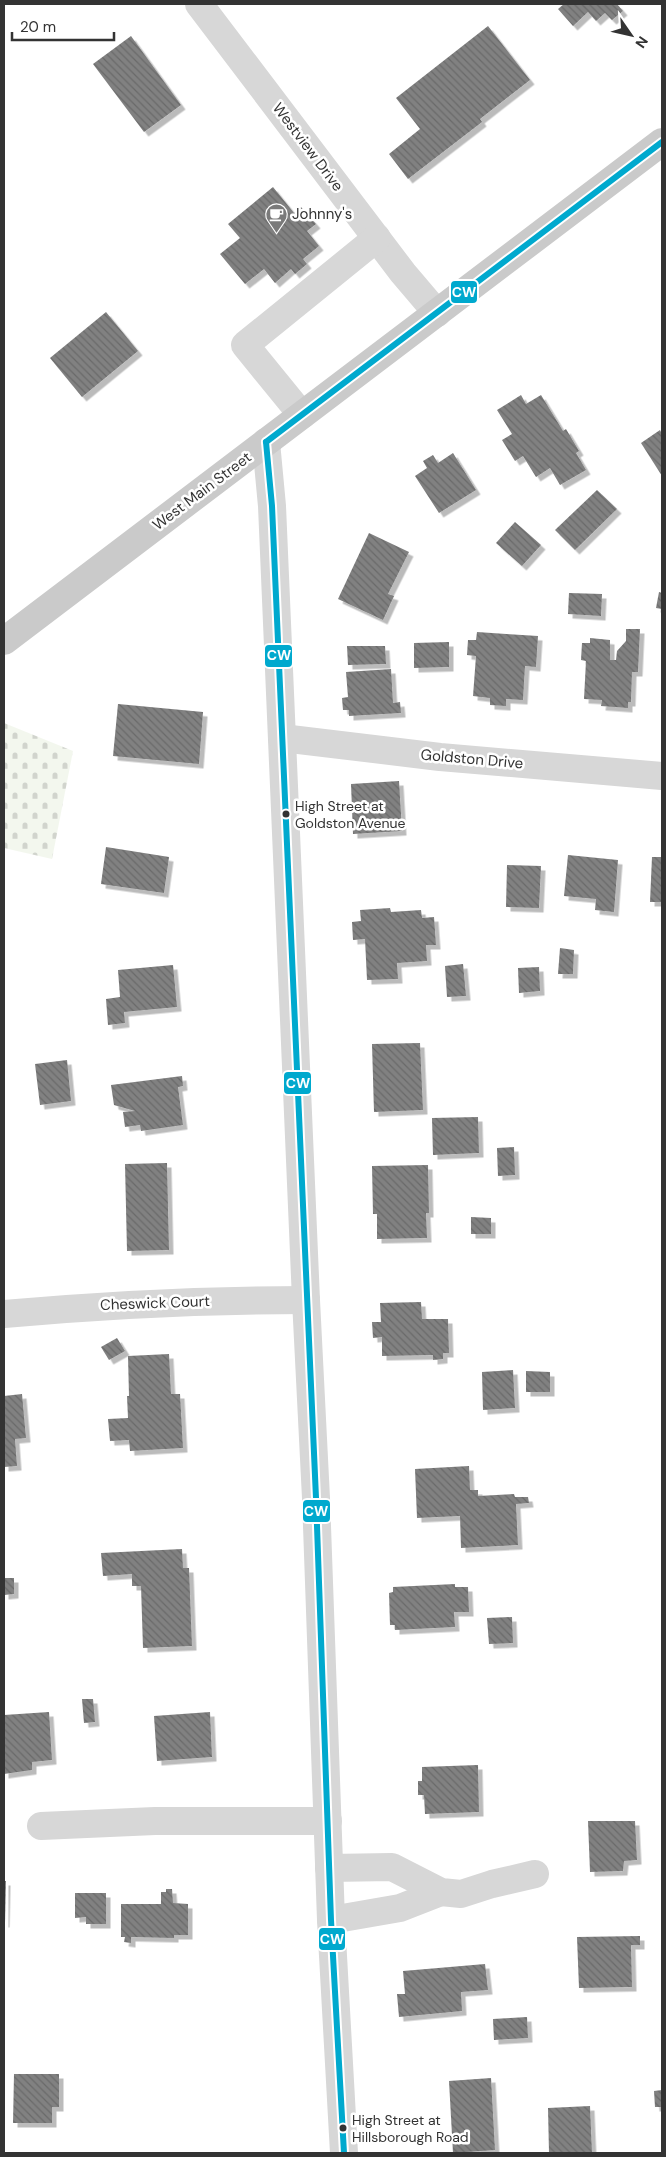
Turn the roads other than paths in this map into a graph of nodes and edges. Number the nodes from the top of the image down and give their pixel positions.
1 (199, 4) edge
2 (662, 142) edge
3 (376, 238) junction
4 (437, 313) junction
5 (302, 415) junction
6 (266, 442) junction
7 (4, 641) edge
8 (282, 738) junction
9 (662, 776) edge
10 (306, 1300) junction
11 (4, 1314) edge
12 (328, 1822) junction
13 (41, 1826) dead end
14 (329, 1868) junction
15 (535, 1874) dead end
16 (441, 1892) junction
17 (331, 1920) junction
18 (344, 2153) edge

1 - 3 street, Westview Drive
2 - 4 main road, West Main Street
3 - 4 street, Westview Drive
3 - 5 street
4 - 5 main road, West Main Street
5 - 6 main road, West Main Street
6 - 7 main road, West Main Street
6 - 8 street
8 - 9 street, Goldston Drive
8 - 10 street
10 - 11 street, Cheswick Court
10 - 12 street
12 - 13 street
12 - 14 street
14 - 16 street
14 - 17 street
15 - 16 street
16 - 17 street
17 - 18 street

